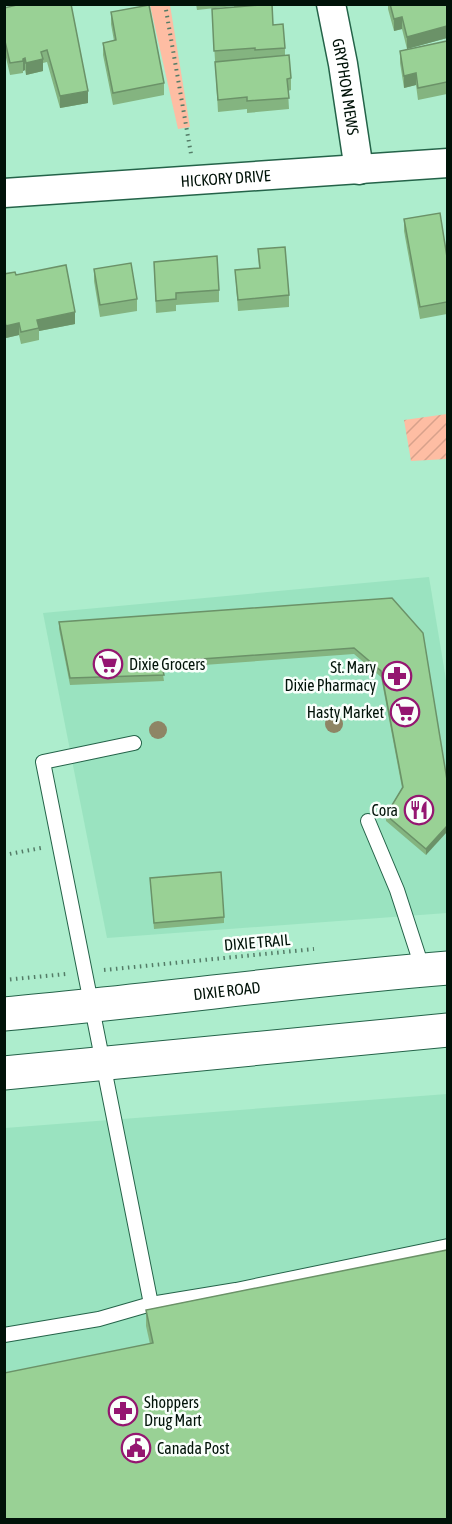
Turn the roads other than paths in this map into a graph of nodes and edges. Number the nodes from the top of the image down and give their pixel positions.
1 (331, 4) edge
2 (447, 163) edge
3 (359, 170) junction
4 (4, 193) edge
5 (134, 743) dead end
6 (368, 821) dead end
7 (435, 969) edge
8 (92, 1006) junction
9 (4, 1014) edge
10 (447, 1030) edge
11 (104, 1063) junction
12 (4, 1073) edge
13 (447, 1246) edge
14 (151, 1304) junction
15 (4, 1335) edge

1 - 3 street, GRYPHON MEWS
2 - 3 street, HICKORY DRIVE
3 - 4 street, HICKORY DRIVE
5 - 8 lane
6 - 7 lane
7 - 8 main road, DIXIE ROAD
8 - 9 main road, DIXIE ROAD
8 - 11 lane
10 - 11 main road
11 - 12 main road
11 - 14 lane
13 - 14 lane
14 - 15 lane

